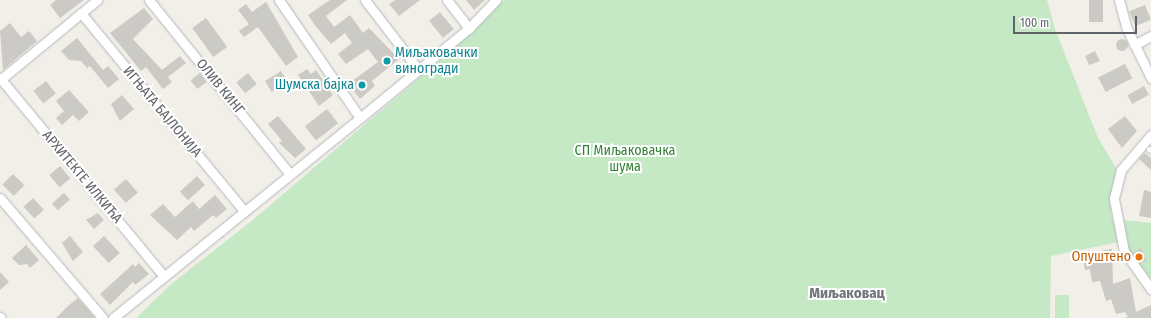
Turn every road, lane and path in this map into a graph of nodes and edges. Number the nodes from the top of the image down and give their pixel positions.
1 (96, 0) edge
2 (149, 0) edge
3 (279, 0) edge
4 (366, 0) edge
5 (447, 0) edge
6 (496, 0) edge
7 (1119, 0) edge
8 (80, 13) junction
9 (469, 28) junction
10 (1151, 36) edge
11 (1134, 45) junction
12 (418, 69) junction
13 (1151, 78) edge
14 (0, 79) edge
15 (360, 118) junction
16 (1151, 135) edge
17 (290, 174) junction
18 (0, 198) edge
19 (244, 211) junction
20 (164, 276) junction
21 (1151, 289) edge
22 (103, 318) edge
23 (113, 318) edge

1 - 8 street
2 - 17 street, ОЛИВ КИНГ
3 - 15 street
4 - 12 street
5 - 9 street
6 - 9 street
7 - 11 street
8 - 14 street
8 - 19 street, ИГЊАТА БАЈЛОНИЈА
9 - 12 street
10 - 11 street
11 - 13 street
12 - 15 street
14 - 20 street, АРХИТЕКТЕ ИЛКИЋА
15 - 17 street
16 - 21 street
17 - 19 street
18 - 22 street
19 - 20 street
20 - 23 street

